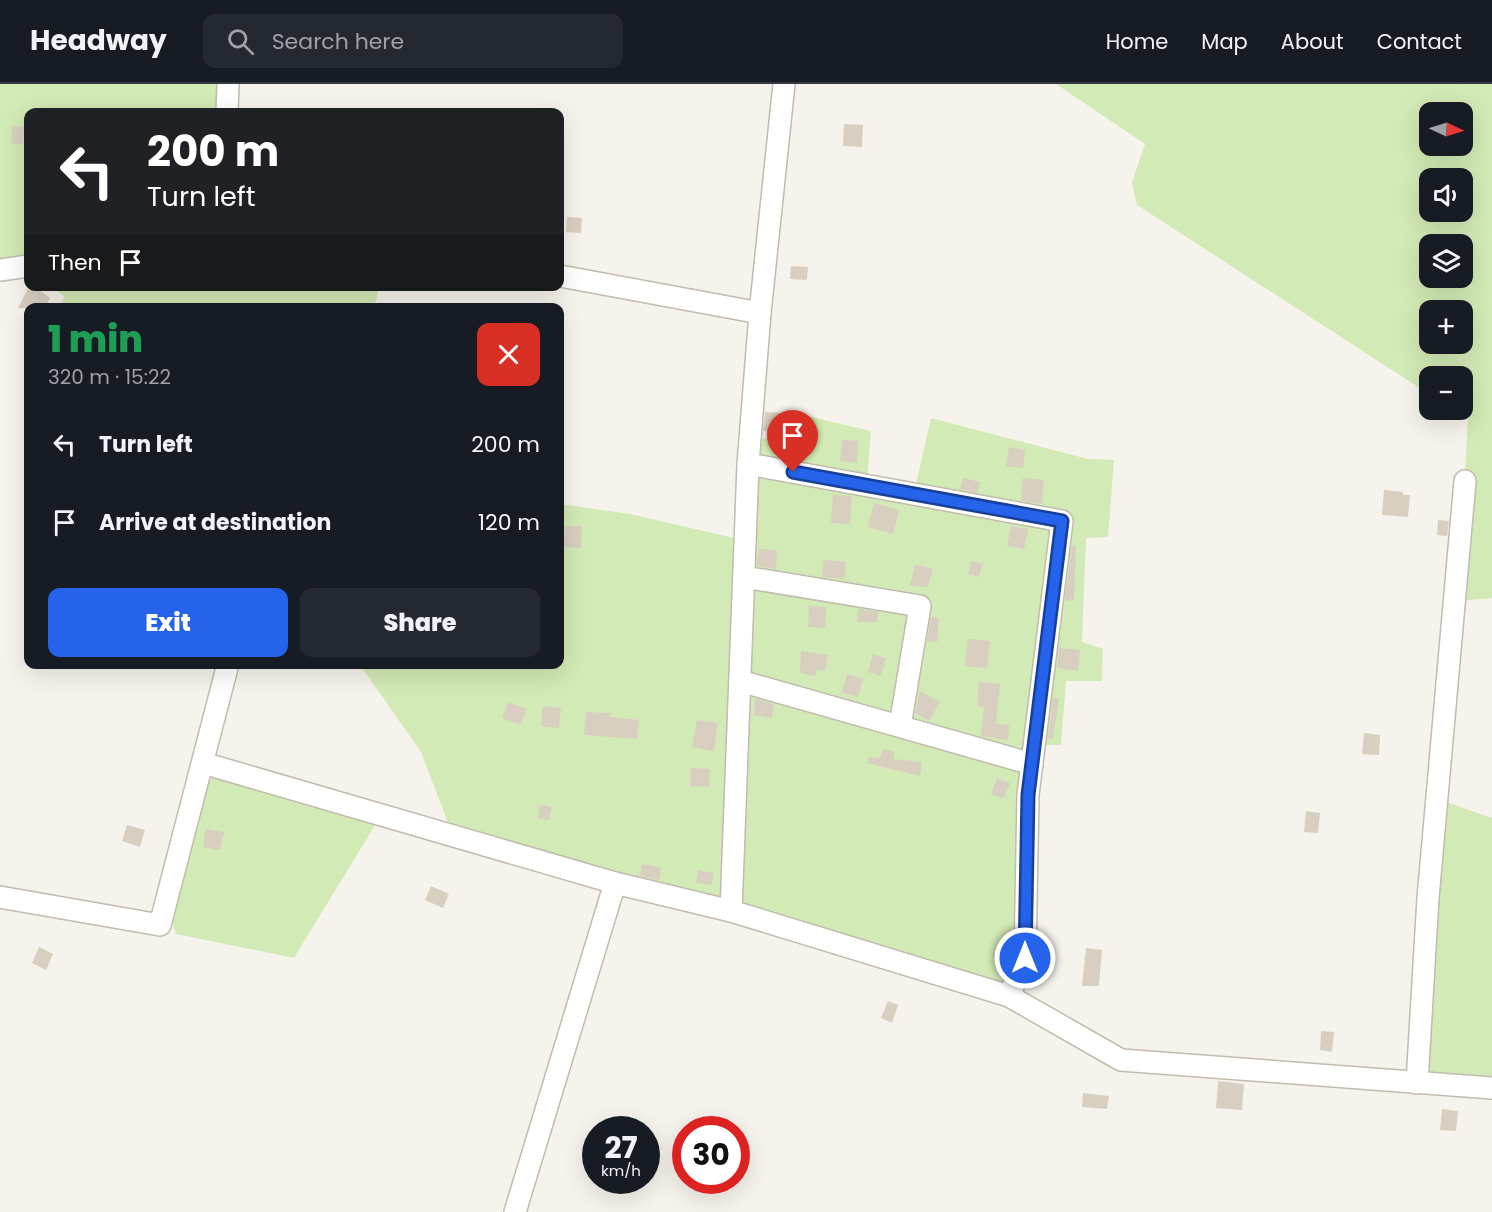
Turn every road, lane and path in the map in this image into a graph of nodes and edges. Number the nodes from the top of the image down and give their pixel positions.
1 (228, 84) edge
2 (784, 84) edge
3 (227, 108) edge
4 (24, 267) edge
5 (0, 270) edge
6 (564, 277) edge
7 (760, 312) junction
8 (748, 464) junction
9 (1465, 481) dead end
10 (744, 577) junction
11 (227, 669) edge
12 (740, 681) junction
13 (900, 726) junction
14 (203, 763) junction
15 (1032, 764) junction
16 (615, 883) junction
17 (0, 897) edge
18 (731, 911) junction
19 (1009, 996) junction
20 (1417, 1083) junction
21 (1492, 1088) edge
22 (515, 1212) edge

1 - 3 street
2 - 7 street
4 - 5 street
6 - 7 street
7 - 8 street
8 - 10 street
8 - 15 street
9 - 20 street
10 - 12 street
10 - 13 street
11 - 14 street
12 - 13 street
12 - 18 street
13 - 15 street
14 - 16 street
14 - 17 street
15 - 19 street
16 - 18 street
16 - 22 street
18 - 19 street
19 - 20 street
20 - 21 street

